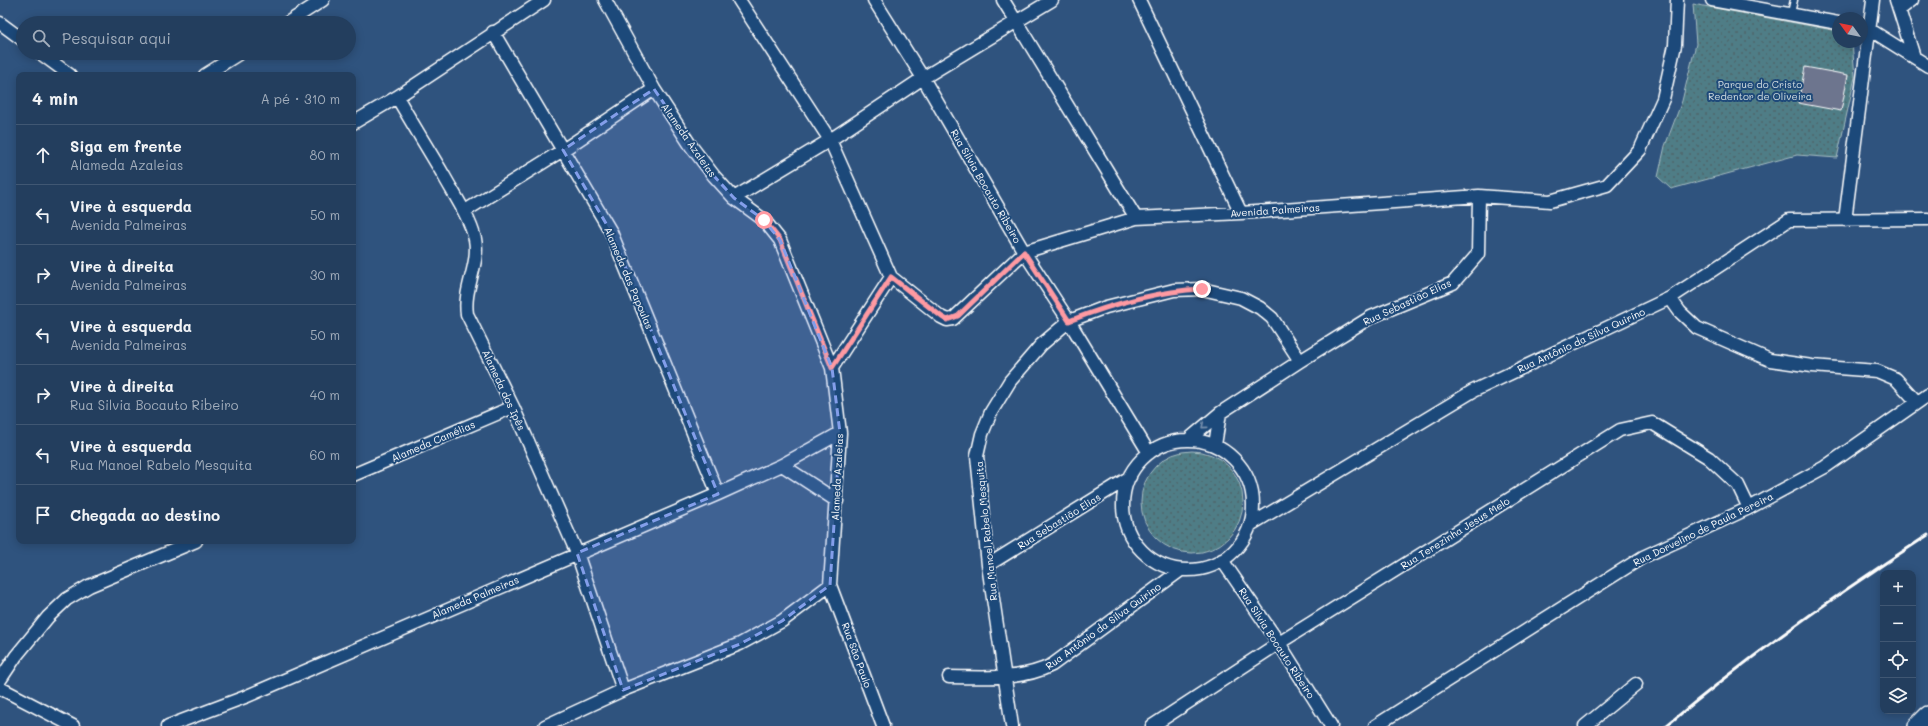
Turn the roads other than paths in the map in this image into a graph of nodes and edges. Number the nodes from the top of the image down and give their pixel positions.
1 (323, 0) edge
2 (544, 0) edge
3 (605, 0) edge
4 (738, 0) edge
5 (874, 0) edge
6 (1003, 0) edge
7 (1052, 0) edge
8 (1139, 0) edge
9 (1677, 0) edge
10 (1712, 0) edge
11 (1794, 0) edge
12 (1873, 0) edge
13 (1912, 0) edge
14 (1898, 5) edge
15 (1791, 13) junction
16 (298, 16) edge
17 (1868, 18) edge
18 (1832, 22) edge
19 (0, 23) edge
20 (1016, 23) junction
21 (1868, 30) edge
22 (493, 32) junction
23 (16, 35) edge
24 (1863, 48) edge
25 (1914, 57) junction
26 (50, 60) edge
27 (229, 60) edge
28 (1928, 66) edge
29 (66, 72) edge
30 (210, 72) edge
31 (923, 78) junction
32 (654, 89) junction
33 (397, 97) junction
34 (356, 121) edge
35 (830, 140) junction
36 (563, 150) junction
37 (1479, 196) junction
38 (734, 198) junction
39 (464, 211) junction
40 (1241, 213) junction
41 (1136, 218) junction
42 (1928, 219) edge
43 (1845, 220) junction
44 (1024, 252) junction
45 (891, 277) junction
46 (1670, 298) junction
47 (1069, 321) junction
48 (1300, 361) junction
49 (832, 368) junction
50 (1928, 395) edge
51 (1917, 402) junction
52 (512, 407) junction
53 (1220, 413) junction
54 (840, 433) junction
55 (1188, 440) junction
56 (1215, 445) junction
57 (1150, 453) junction
58 (782, 465) junction
59 (356, 474) edge
60 (1130, 477) junction
61 (718, 494) junction
62 (837, 501) junction
63 (1749, 508) junction
64 (1250, 524) junction
65 (189, 544) edge
66 (577, 553) junction
67 (1222, 560) junction
68 (988, 565) junction
69 (1181, 570) junction
70 (830, 584) junction
71 (1279, 643) junction
72 (949, 677) dead end
73 (1006, 677) junction
74 (0, 680) edge
75 (1636, 684) dead end
76 (0, 688) edge
77 (623, 690) junction
78 (1928, 715) edge
79 (1327, 724) edge
80 (73, 726) edge
81 (168, 726) edge
82 (545, 726) edge
83 (883, 726) edge
84 (1012, 726) edge
85 (1152, 726) edge
86 (1374, 726) edge
87 (1585, 726) edge
88 (1917, 726) edge

1 - 16 street
2 - 22 street
3 - 32 street, Alameda Azaleias
4 - 35 street
5 - 31 street, Rua Silvia Bocauto Ribeiro
6 - 20 street
7 - 20 street
8 - 40 street
9 - 37 street, Avenida Palmeiras
10 - 15 street
11 - 15 lane
12 - 17 street
13 - 14 street
14 - 25 street
15 - 18 street
19 - 23 street
20 - 31 street
20 - 41 street
21 - 25 street
22 - 33 street
22 - 36 street, Alameda das Papoulas
24 - 43 street
25 - 28 street
26 - 29 street
27 - 30 street
31 - 35 street
31 - 44 street, Rua Silvia Bocauto Ribeiro
32 - 36 street
32 - 38 street, Alameda Azaleias
33 - 34 street
33 - 39 street, Alameda dos Ipês
35 - 38 street
35 - 45 street
36 - 39 street
36 - 61 street, Alameda das Papoulas
37 - 40 street, Avenida Palmeiras
37 - 48 street, Rua Sebastião Elias
38 - 49 street, Alameda Azaleias
39 - 52 street, Alameda dos Ipês
40 - 41 street, Avenida Palmeiras
41 - 44 street, Avenida Palmeiras
42 - 43 street, Rua Antônio da Silva Quirino
43 - 46 street, Rua Antônio da Silva Quirino
44 - 45 street, Avenida Palmeiras
44 - 47 street, Rua Silvia Bocauto Ribeiro
45 - 49 street
46 - 51 street
46 - 64 street, Rua Antônio da Silva Quirino
47 - 48 street, Rua Manoel Rabelo Mesquita
47 - 57 street, Rua Silvia Bocauto Ribeiro
47 - 68 street, Rua Manoel Rabelo Mesquita
48 - 53 street, Rua Sebastião Elias
49 - 54 street, Alameda Azaleias
50 - 51 street, Rua Dorvelino de Paula Pereira
51 - 63 street, Rua Dorvelino de Paula Pereira
52 - 59 street, Alameda Camélias
52 - 66 street, Alameda dos Ipês
53 -> 55 street, Rua Sebastião Elias
53 - 56 street
54 - 58 street, Alameda Palmeiras
54 - 62 street, Alameda Azaleias
55 - 56 street
55 - 57 street
56 - 64 street
57 - 60 street
58 - 61 street, Alameda Palmeiras
58 - 62 street
60 - 68 street, Rua Sebastião Elias
60 - 69 street
61 - 66 street, Alameda Palmeiras
62 - 70 street, Alameda Azaleias
63 - 71 street, Rua Terezinha Jesus Melo
63 - 86 street, Rua Dorvelino de Paula Pereira
64 - 67 street
65 - 74 street
66 - 77 street, Alameda dos Ipês
66 - 81 street, Alameda Palmeiras
67 - 69 street
67 - 71 street, Rua Silvia Bocauto Ribeiro
68 - 73 street, Rua Manoel Rabelo Mesquita
69 - 73 street, Rua Antônio da Silva Quirino
70 - 77 street
70 - 83 street, Rua São Paulo
71 - 79 street, Rua Silvia Bocauto Ribeiro
71 - 85 street, Rua Terezinha Jesus Melo
72 - 73 street, Rua Antônio da Silva Quirino
73 - 84 street, Rua Manoel Rabelo Mesquita
75 - 87 street
76 - 80 street
77 - 82 street
78 - 88 main road

